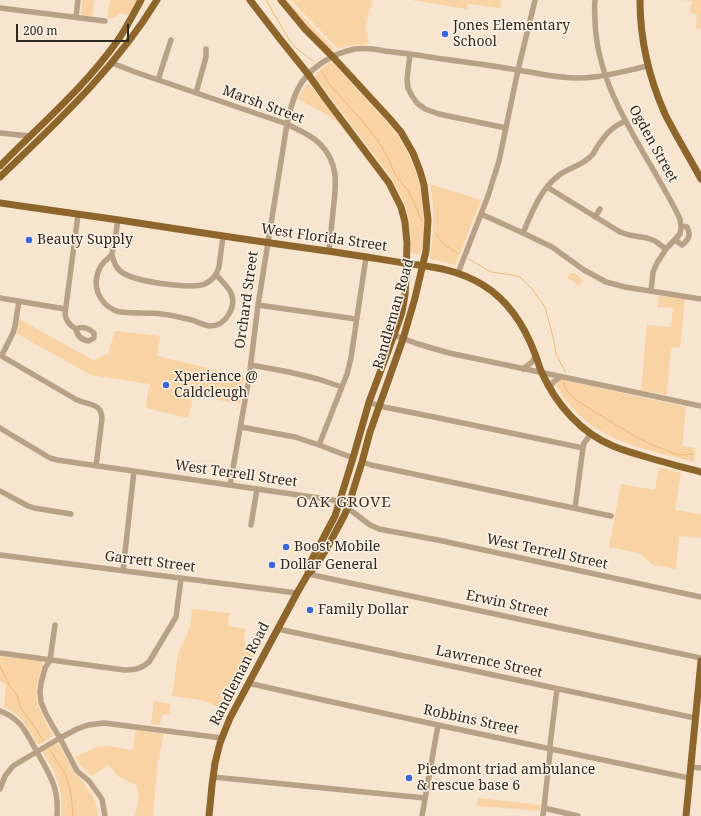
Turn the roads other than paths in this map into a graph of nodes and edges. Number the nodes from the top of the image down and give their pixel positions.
1 (78, 0) edge
2 (141, 0) edge
3 (157, 0) edge
4 (250, 0) edge
5 (281, 0) edge
6 (535, 0) edge
7 (595, 0) edge
8 (640, 0) edge
9 (0, 8) edge
10 (76, 17) junction
11 (104, 21) dead end
12 (171, 40) dead end
13 (206, 49) dead end
14 (410, 54) junction
15 (333, 57) junction
16 (112, 63) junction
17 (648, 66) junction
18 (518, 70) junction
19 (308, 74) junction
20 (605, 75) junction
21 (158, 80) junction
22 (196, 93) junction
23 (626, 120) junction
24 (287, 124) junction
25 (506, 128) junction
26 (0, 133) edge
27 (16, 134) junction
28 (30, 136) junction
29 (18, 147) junction
30 (0, 166) edge
31 (2, 175) edge
32 (701, 179) edge
33 (0, 183) edge
34 (547, 187) junction
35 (1, 202) edge
36 (600, 209) dead end
37 (481, 214) junction
38 (78, 215) junction
39 (595, 217) junction
40 (118, 220) junction
41 (681, 226) junction
42 (523, 233) junction
43 (223, 236) junction
44 (675, 240) junction
45 (267, 242) junction
46 (666, 249) junction
47 (329, 251) junction
48 (112, 255) junction
49 (366, 256) junction
50 (406, 263) junction
51 (423, 265) junction
52 (458, 273) junction
53 (216, 274) junction
54 (651, 291) junction
55 (0, 298) edge
56 (701, 299) edge
57 (19, 301) junction
58 (258, 305) junction
59 (65, 309) junction
60 (356, 319) junction
61 (76, 329) dead end
62 (394, 335) junction
63 (403, 339) junction
64 (1, 355) edge
65 (536, 355) junction
66 (251, 365) junction
67 (523, 369) junction
68 (542, 373) junction
69 (561, 377) junction
70 (342, 387) junction
71 (550, 388) junction
72 (369, 402) junction
73 (379, 406) junction
74 (701, 406) edge
75 (240, 427) junction
76 (0, 428) edge
77 (591, 434) junction
78 (319, 445) junction
79 (583, 448) junction
80 (353, 458) junction
81 (362, 462) junction
82 (96, 466) junction
83 (134, 471) junction
84 (701, 472) edge
85 (230, 485) junction
86 (257, 489) junction
87 (0, 491) edge
88 (340, 502) junction
89 (348, 507) junction
90 (575, 508) junction
91 (71, 514) dead end
92 (611, 516) dead end
93 (251, 525) dead end
94 (0, 555) edge
95 (123, 571) junction
96 (308, 574) junction
97 (181, 578) junction
98 (297, 593) junction
99 (701, 597) edge
100 (55, 625) dead end
101 (278, 629) junction
102 (0, 653) edge
103 (701, 659) edge
104 (50, 660) junction
105 (248, 683) junction
106 (557, 689) junction
107 (0, 711) edge
108 (695, 718) junction
109 (438, 725) junction
110 (60, 738) junction
111 (222, 738) junction
112 (550, 749) junction
113 (36, 752) junction
114 (690, 767) junction
115 (701, 768) edge
116 (213, 777) junction
117 (689, 778) junction
118 (0, 789) edge
119 (425, 798) junction
120 (544, 808) junction
121 (57, 816) edge
122 (105, 816) edge
123 (209, 816) edge
124 (422, 816) edge
125 (543, 816) edge
126 (578, 816) edge
127 (686, 816) edge

1 - 10 street
2 - 28 main road
3 - 16 main road
4 - 19 main road, Randleman Road
5 - 15 main road, Randleman Road
6 - 18 street
7 - 20 street, Ogden Street
8 - 17 main road
9 - 10 street
10 - 11 street
12 - 21 street
13 - 22 street
14 - 15 street, Orchard Street
14 - 18 street, Orchard Street
14 - 25 street
15 - 19 street, Orchard Street
15 - 51 main road, Randleman Road
16 - 21 street, Marsh Street
16 - 31 main road
17 - 20 street, Orchard Street
17 - 32 main road
18 - 20 street, Orchard Street
18 - 25 street
19 - 24 street, Orchard Street
19 - 50 main road, Randleman Road
20 - 23 street, Ogden Street
21 - 22 street, Marsh Street
22 - 24 street, Marsh Street
23 - 34 street
23 - 41 street, Ogden Street
24 - 45 street, Orchard Street
24 - 47 street, Marsh Street
25 - 37 street
26 - 27 street
27 - 28 street
27 - 29 street
28 - 29 main road
29 - 30 main road
31 - 33 main road
34 - 39 street
34 - 42 street
35 - 38 main road, West Florida Street
36 - 39 street
37 - 42 street
37 - 52 street
38 - 40 main road, West Florida Street
38 - 59 street
39 - 46 street
40 - 43 main road, West Florida Street
40 - 48 street
41 - 44 street
41 - 44 street, Ogden Street
42 - 54 street
43 - 45 main road, West Florida Street
43 - 53 street
44 - 46 street
45 - 47 main road, West Florida Street
45 - 58 street, Orchard Street
46 - 54 street
47 - 49 main road, West Florida Street
48 - 53 street
48 - 53 street
49 - 50 main road, West Florida Street
49 - 60 street
50 - 51 main road, West Florida Street
50 - 62 main road, Randleman Road
51 - 52 main road, West Florida Street
51 - 63 main road, Randleman Road
52 - 65 main road, West Florida Street
54 - 56 street
55 - 57 street
57 - 59 street
57 - 64 street
58 - 60 street
58 - 66 street, Orchard Street
59 - 61 street
60 - 70 street
62 - 63 street
62 - 72 main road, Randleman Road
63 - 67 street
63 - 73 main road, Randleman Road
64 - 82 street
65 - 67 street
65 - 68 main road, West Florida Street
66 - 70 street
66 - 75 street, Orchard Street
67 - 68 street
68 - 69 street
68 - 71 main road, West Florida Street
69 - 71 street
69 - 74 street
70 - 78 street
71 - 77 main road, West Florida Street
72 - 73 street
72 - 80 main road, Randleman Road
73 - 79 street
73 - 81 main road, Randleman Road
75 - 78 street
75 - 85 street, Orchard Street
76 - 82 street, West Terrell Street
77 - 79 street
77 - 84 main road, West Florida Street
78 - 80 street
79 - 90 street
80 - 88 main road, Randleman Road
81 - 89 main road, Randleman Road
81 - 90 street
82 - 83 street, West Terrell Street
83 - 85 street, West Terrell Street
83 - 95 street
85 - 86 street, West Terrell Street
86 - 88 street, West Terrell Street
86 - 93 street
87 - 91 street
88 - 89 street, West Terrell Street
88 - 96 main road, Randleman Road
89 - 96 main road, Randleman Road
89 - 99 street, West Terrell Street
90 - 92 street
94 - 95 street, Garrett Street
95 - 97 street, Garrett Street
96 - 98 main road, Randleman Road
96 - 103 street, Erwin Street
97 - 98 street, Garrett Street
97 - 104 street
98 - 101 main road, Randleman Road
100 - 104 street
101 - 105 main road, Randleman Road
101 - 106 street, Lawrence Street
102 - 104 street
103 - 108 main road
104 - 110 street
105 - 109 street, Robbins Street
105 - 111 main road, Randleman Road
106 - 108 street, Lawrence Street
106 - 112 street
107 - 113 street
108 - 114 main road
109 - 112 street, Robbins Street
109 - 119 street
110 - 111 street
110 - 113 street
110 - 122 street
111 - 116 main road, Randleman Road
112 - 117 street, Robbins Street
112 - 120 street
113 - 118 street
113 - 121 street
114 - 115 street
114 - 117 main road
116 - 119 street
116 - 123 main road, Randleman Road
117 - 127 main road
119 - 124 street
120 - 125 street
120 - 126 street

